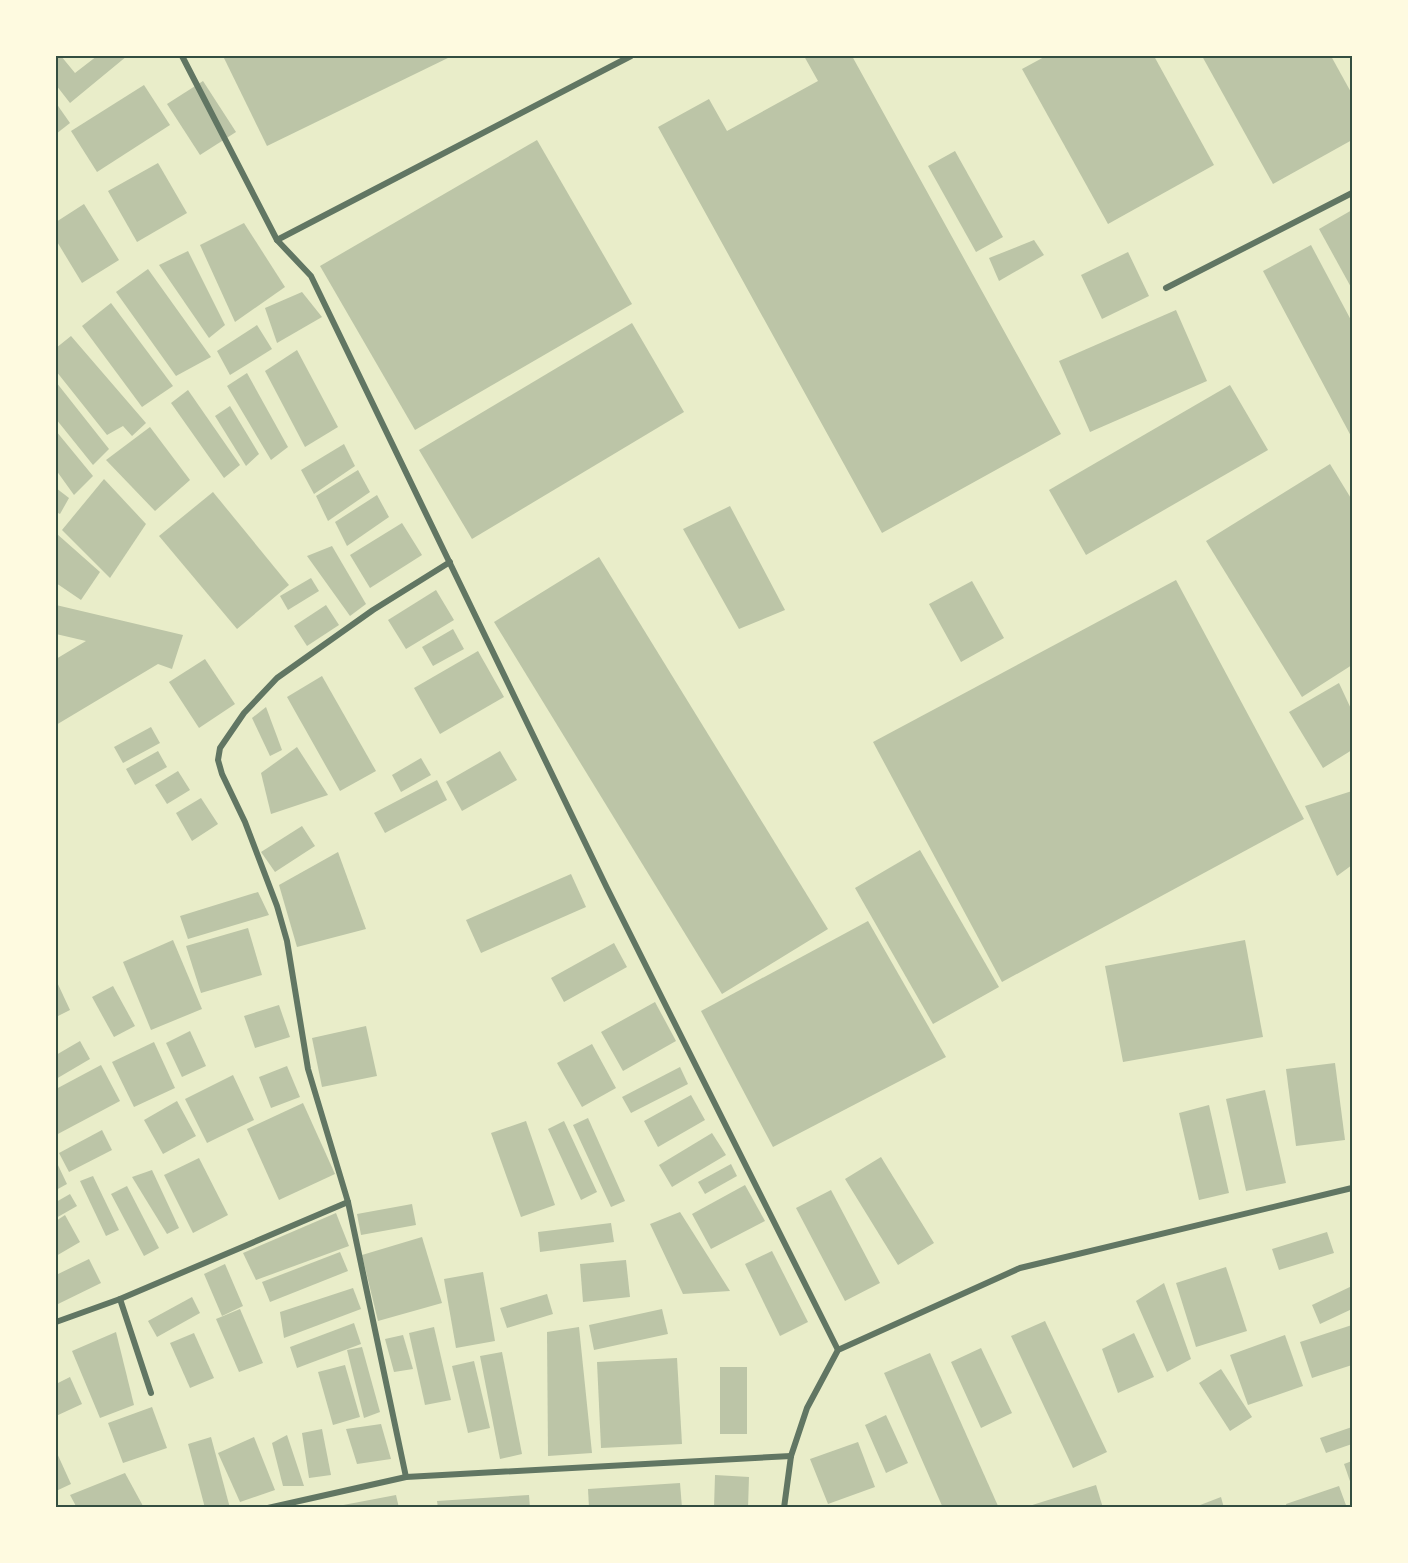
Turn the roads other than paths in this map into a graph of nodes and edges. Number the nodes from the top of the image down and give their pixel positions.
1 (182, 56) edge
2 (631, 56) edge
3 (1353, 193) edge
4 (277, 240) junction
5 (1166, 288) dead end
6 (450, 562) junction
7 (1353, 1188) edge
8 (348, 1202) junction
9 (120, 1299) junction
10 (56, 1322) edge
11 (838, 1350) junction
12 (151, 1393) dead end
13 (791, 1456) junction
14 (406, 1477) junction
15 (268, 1508) edge
16 (784, 1508) edge

1 - 4 street
2 - 4 street
3 - 5 street
4 - 6 street
6 - 8 street
6 - 11 street
7 - 11 street
8 - 9 street
8 - 14 street
9 - 10 street
9 - 12 street
11 - 13 street
13 - 14 street
13 - 16 street
14 - 15 street

